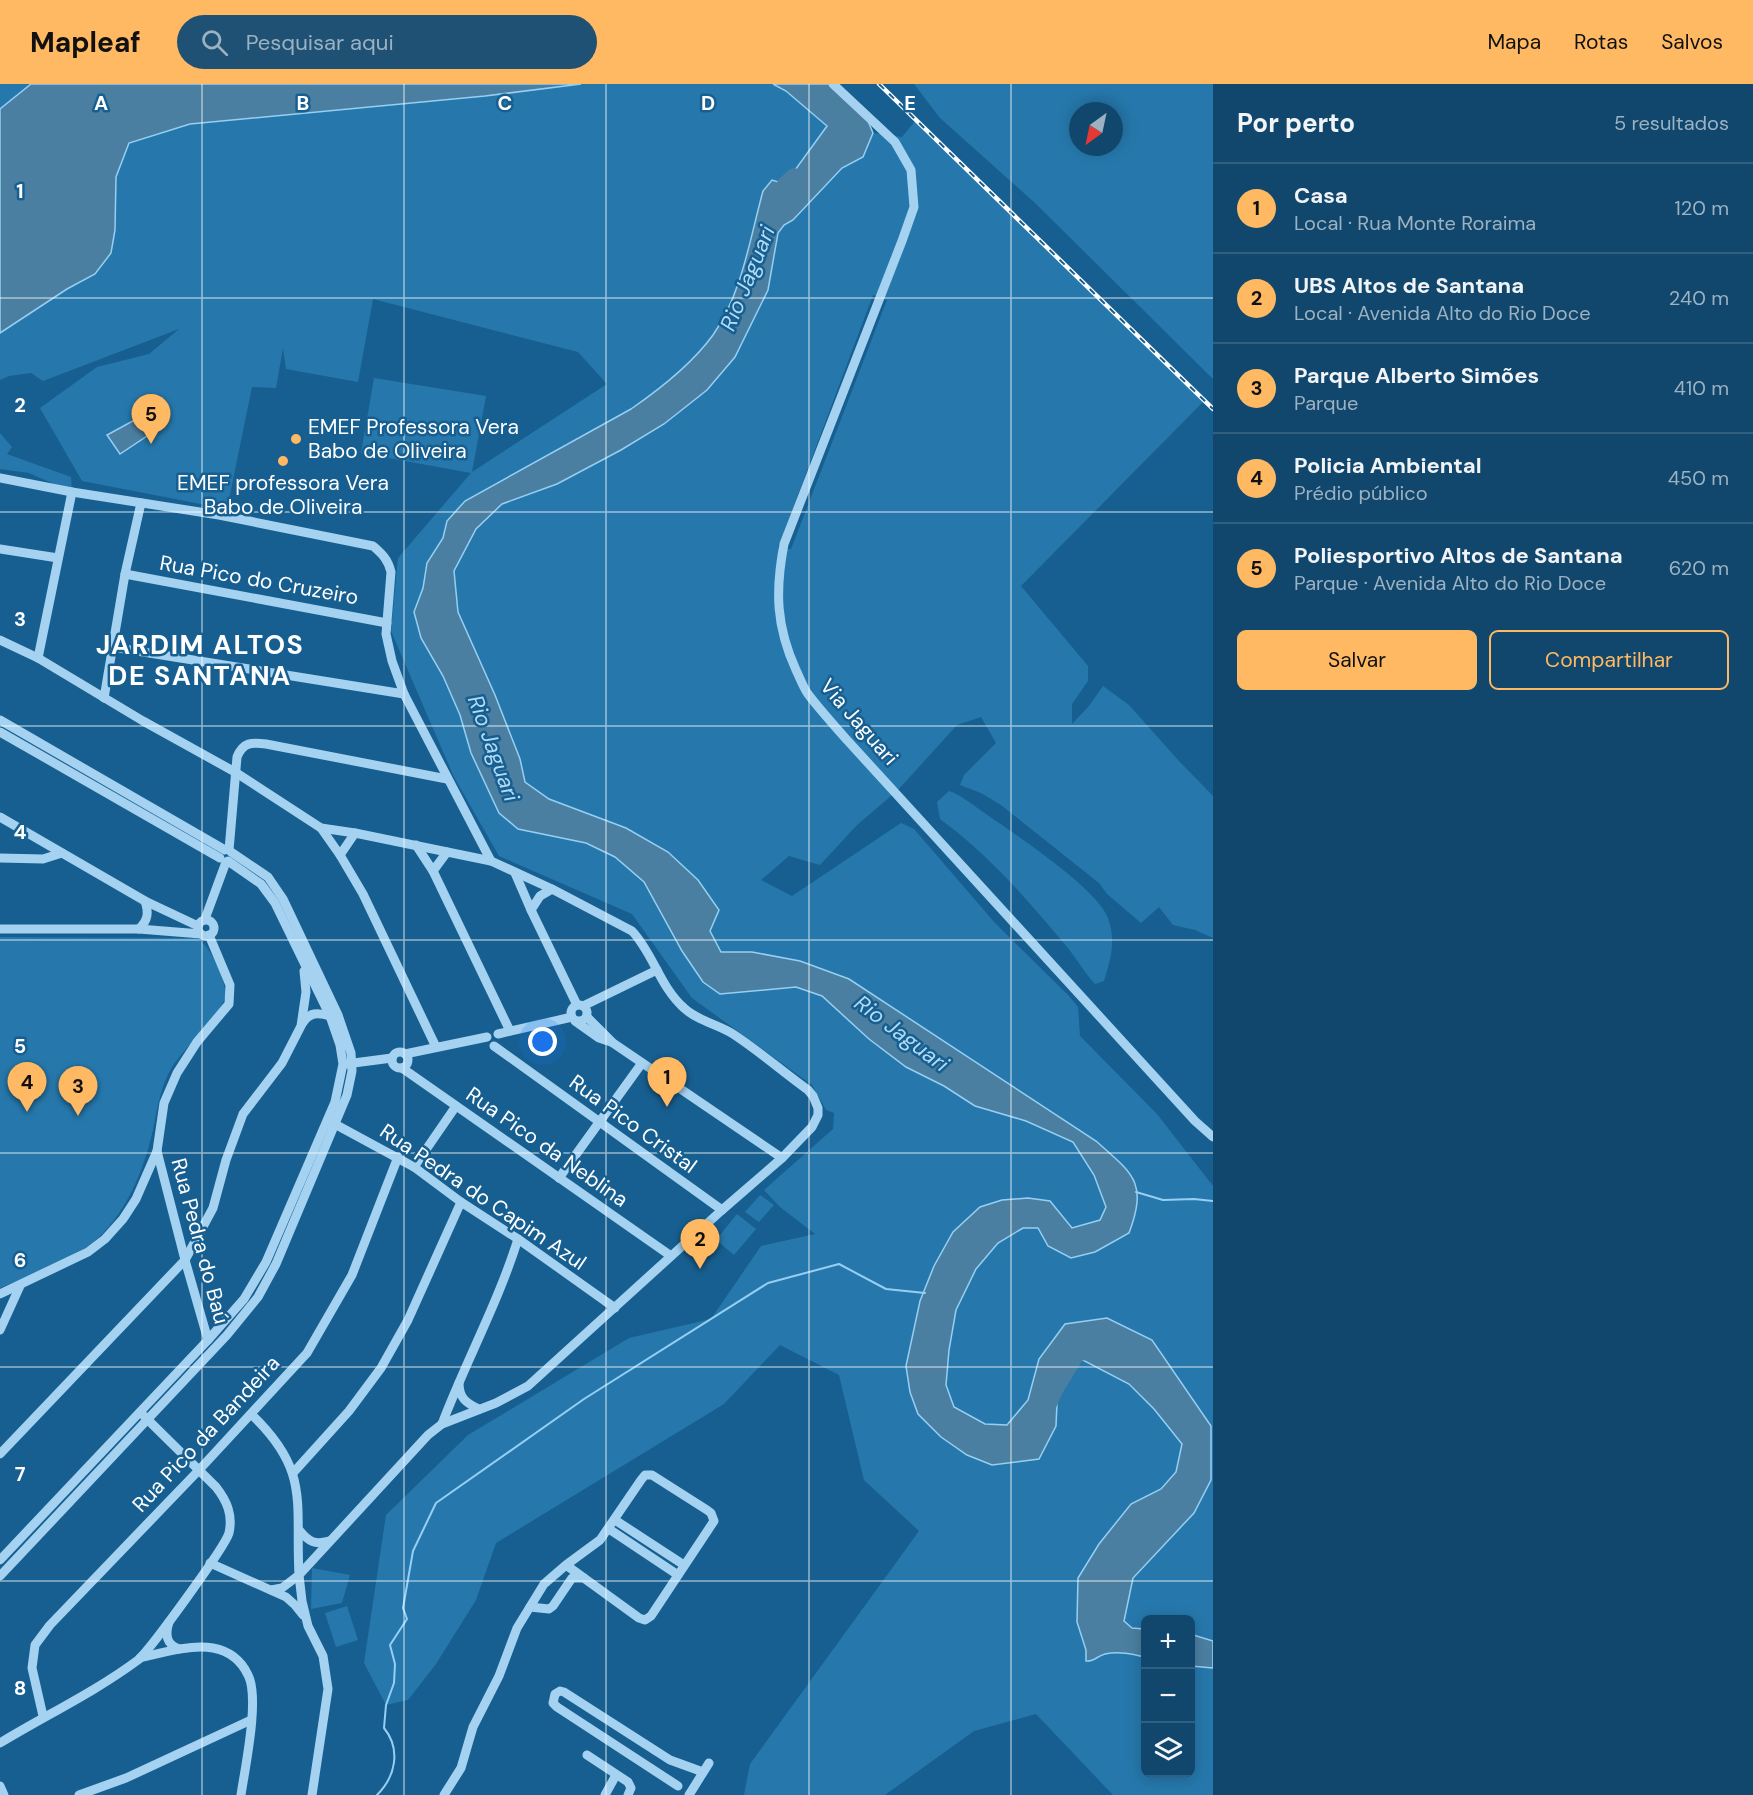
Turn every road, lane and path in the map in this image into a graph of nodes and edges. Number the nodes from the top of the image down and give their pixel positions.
1 (833, 84) edge
2 (0, 477) edge
3 (72, 492) junction
4 (141, 503) junction
5 (0, 549) edge
6 (58, 558) junction
7 (125, 574) junction
8 (387, 622) junction
9 (0, 640) edge
10 (112, 647) junction
11 (38, 658) junction
12 (404, 694) junction
13 (104, 698) junction
14 (0, 720) edge
15 (0, 732) edge
16 (235, 772) junction
17 (447, 779) junction
18 (0, 817) edge
19 (321, 828) junction
20 (355, 833) junction
21 (416, 845) junction
22 (447, 852) junction
23 (62, 853) junction
24 (227, 855) junction
25 (340, 855) junction
26 (0, 858) edge
27 (491, 861) junction
28 (433, 871) junction
29 (515, 873) junction
30 (552, 889) junction
31 (145, 901) junction
32 (531, 910) junction
33 (204, 928) junction
34 (0, 929) edge
35 (139, 929) junction
36 (304, 965) junction
37 (657, 970) junction
38 (580, 1006) junction
39 (330, 1016) junction
40 (587, 1017) junction
41 (574, 1019) junction
42 (301, 1026) junction
43 (510, 1031) junction
44 (498, 1034) junction
45 (487, 1037) junction
46 (613, 1043) junction
47 (494, 1046) junction
48 (436, 1047) junction
49 (405, 1054) junction
50 (642, 1063) junction
51 (348, 1064) junction
52 (396, 1064) junction
53 (456, 1106) junction
54 (598, 1121) junction
55 (332, 1122) junction
56 (1213, 1137) edge
57 (157, 1151) junction
58 (398, 1157) junction
59 (782, 1158) junction
60 (414, 1167) junction
61 (559, 1178) junction
62 (461, 1202) junction
63 (722, 1210) junction
64 (518, 1239) junction
65 (671, 1256) junction
66 (184, 1260) junction
67 (20, 1286) junction
68 (0, 1294) edge
69 (615, 1308) junction
70 (0, 1310) edge
71 (1, 1329) edge
72 (208, 1340) junction
73 (459, 1381) junction
74 (479, 1408) junction
75 (251, 1414) junction
76 (144, 1416) junction
77 (442, 1424) junction
78 (0, 1454) edge
79 (199, 1470) junction
80 (293, 1473) junction
81 (615, 1520) junction
82 (609, 1529) junction
83 (300, 1531) junction
84 (329, 1541) junction
85 (0, 1560) edge
86 (210, 1563) junction
87 (566, 1565) junction
88 (684, 1565) junction
89 (299, 1575) junction
90 (678, 1575) junction
91 (0, 1576) edge
92 (584, 1578) junction
93 (271, 1590) junction
94 (530, 1607) junction
95 (170, 1618) junction
96 (309, 1626) junction
97 (179, 1649) junction
98 (140, 1658) junction
99 (43, 1716) junction
100 (252, 1720) junction
101 (0, 1743) edge
102 (587, 1755) dead end
103 (670, 1760) junction
104 (709, 1763) dead end
105 (703, 1773) junction
106 (660, 1774) junction
107 (616, 1775) junction
108 (0, 1786) edge
109 (678, 1786) dead end
110 (4, 1795) edge
111 (79, 1795) edge
112 (241, 1795) edge
113 (312, 1795) edge
114 (444, 1795) edge
115 (605, 1795) edge
116 (628, 1795) edge
117 (689, 1795) edge

1 - 56 street, Via Jaguari
2 - 3 street
3 - 4 street
3 - 6 street
4 - 7 street
4 - 8 street
5 - 6 street
6 - 11 street
7 - 8 street, Rua Pico do Cruzeiro
7 - 10 street
8 - 12 street
9 - 11 street
10 - 12 street
10 - 13 street
11 - 13 street
12 - 17 street
13 - 16 street
14 - 24 street
15 - 24 street
16 - 17 street
16 - 19 street
16 - 24 street
17 - 27 street
18 - 23 street
19 - 20 street
19 - 25 street
20 - 21 street
20 - 25 street
21 - 22 street
21 - 28 street
22 - 27 street
22 - 28 street
23 - 26 street
23 - 31 street
24 - 33 street
24 - 36 street
24 - 51 street
25 - 48 street
27 - 29 street
28 - 43 street
29 - 30 street
29 - 32 street
30 - 32 street
30 - 37 street
31 - 33 street
31 - 35 street
32 - 38 street
33 - 35 street
33 - 57 street
34 - 35 street
36 - 39 street
36 - 42 street
37 - 38 street
37 - 59 street
38 - 40 street
38 - 41 street
39 - 42 street
39 - 51 street
40 - 41 street
40 - 46 street
41 - 43 street
41 - 46 street
42 - 66 street
43 - 44 street
44 - 45 street
44 - 47 street
45 - 47 street
45 - 48 street
46 - 50 street
47 - 54 street, Rua Pico Cristal
48 - 49 street
49 - 52 street
49 - 52 street
50 - 54 street
50 - 59 street
51 - 52 street
51 - 55 street
52 - 53 street, Rua Pico da Neblina
53 - 60 street
53 - 61 street, Rua Pico da Neblina
54 - 61 street
54 - 63 street, Rua Pico Cristal
55 - 58 street, Rua Pedra do Capim Azul
55 - 72 street
55 - 76 street
57 - 66 street, Rua Pedra do Baú
57 - 67 street
58 - 60 street, Rua Pedra do Capim Azul
58 - 75 street, Rua Pico da Bandeira
59 - 63 street
60 - 62 street, Rua Pedra do Capim Azul
61 - 65 street, Rua Pico da Neblina
62 - 64 street, Rua Pedra do Capim Azul
62 - 80 street
63 - 65 street
64 - 69 street, Rua Pedra do Capim Azul
64 - 73 street
65 - 69 street
66 - 72 street, Rua Pedra do Baú
66 - 78 street
67 - 68 street
67 - 71 street
69 - 74 street
70 - 71 street
72 - 76 street
73 - 74 street
73 - 77 street
74 - 77 street
75 - 79 street, Rua Pico da Bandeira
75 - 80 street
76 - 79 street
76 - 85 street
76 - 91 street
77 - 84 street
79 - 86 street
79 - 99 street, Rua Pico da Bandeira
80 - 83 street
81 - 82 street
81 - 88 street
81 - 88 street
82 - 87 street
82 - 90 street
83 - 84 street
83 - 89 street
84 - 89 street
86 - 93 street
86 - 95 street
87 - 92 street
87 - 94 street
88 - 90 street
89 - 93 street
89 - 96 street
90 - 92 street
92 - 94 street
93 - 96 street
94 - 114 street
95 - 97 street
95 - 98 street
96 - 113 street
97 - 98 street
97 - 100 street
98 - 99 street
99 - 101 street
100 - 111 street
100 - 112 street
102 - 107 street
103 - 105 street
103 - 106 street
103 - 106 street
104 - 105 street
105 - 117 street
106 - 109 street
107 - 115 street
107 - 116 street
108 - 110 street

